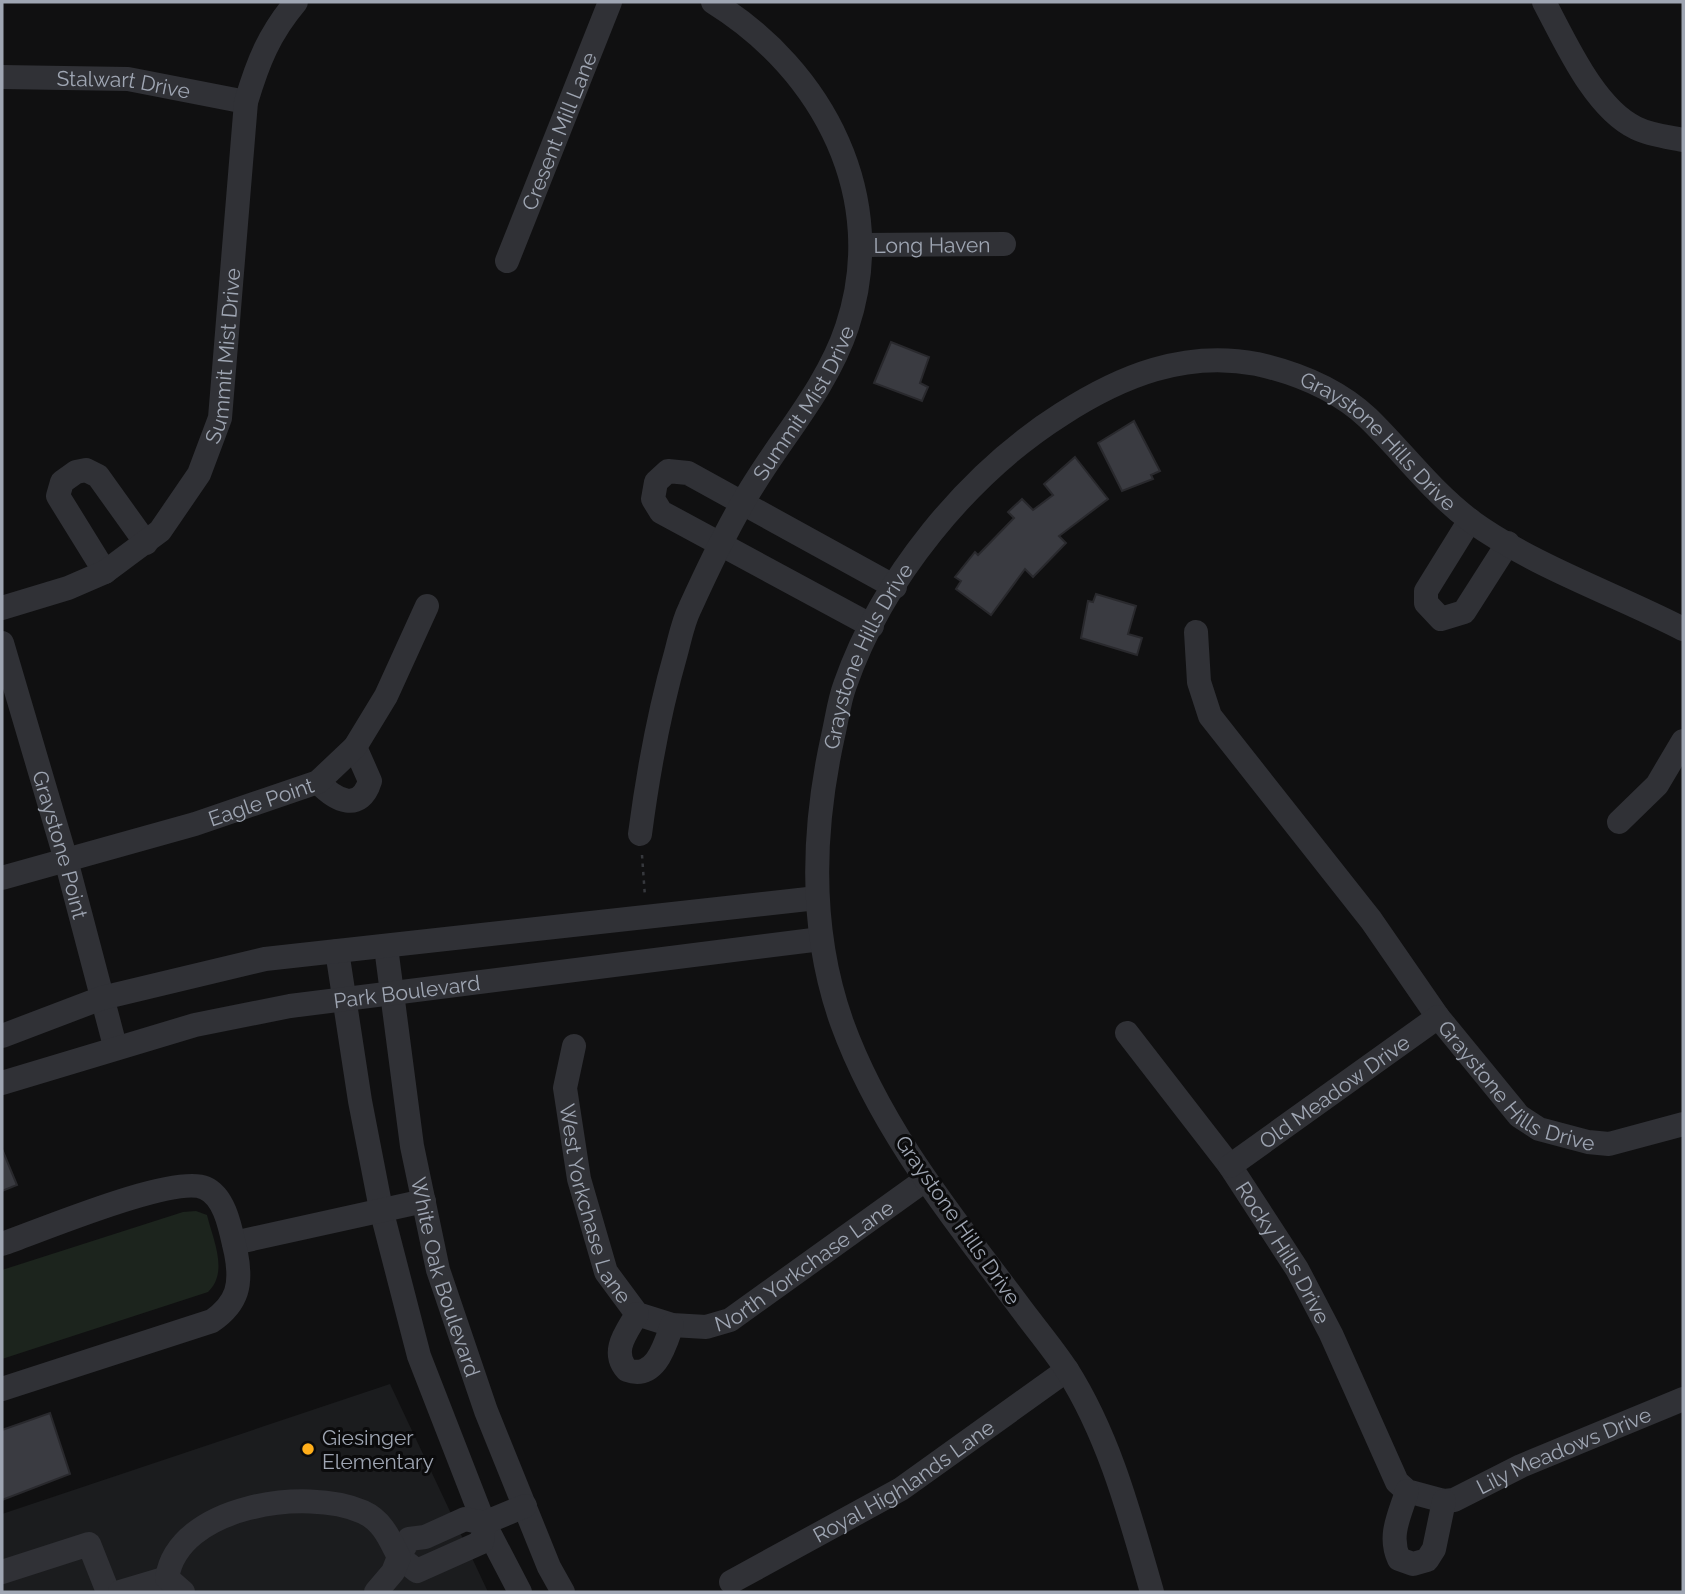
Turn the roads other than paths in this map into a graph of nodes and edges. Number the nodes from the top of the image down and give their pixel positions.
1 (296, 2) edge
2 (610, 2) edge
3 (713, 2) edge
4 (1544, 2) edge
5 (2, 77) edge
6 (246, 102) junction
7 (1683, 140) edge
8 (1003, 244) dead end
9 (862, 245) junction
10 (507, 261) dead end
11 (742, 503) junction
12 (1470, 520) junction
13 (146, 543) junction
14 (1508, 543) junction
15 (723, 545) junction
16 (106, 572) junction
17 (895, 587) junction
18 (426, 606) dead end
19 (2, 608) edge
20 (872, 626) junction
21 (1683, 629) edge
22 (1196, 632) dead end
23 (2, 643) edge
24 (1683, 741) edge
25 (355, 747) junction
26 (318, 782) junction
27 (1619, 822) dead end
28 (640, 834) road end
29 (66, 860) junction
30 (2, 878) edge
31 (817, 898) junction
32 (821, 939) junction
33 (386, 947) junction
34 (337, 951) junction
35 (393, 995) junction
36 (103, 998) junction
37 (344, 1002) junction
38 (1438, 1017) junction
39 (1127, 1032) dead end
40 (2, 1036) edge
41 (115, 1046) junction
42 (574, 1046) dead end
43 (2, 1083) edge
44 (1683, 1124) edge
45 (1230, 1166) junction
46 (925, 1180) junction
47 (424, 1201) junction
48 (381, 1209) junction
49 (234, 1243) junction
50 (2, 1244) edge
51 (637, 1314) junction
52 (672, 1325) junction
53 (1067, 1370) junction
54 (2, 1389) edge
55 (1683, 1399) edge
56 (1407, 1491) junction
57 (1444, 1501) junction
58 (525, 1506) junction
59 (484, 1523) junction
60 (399, 1558) junction
61 (2, 1572) edge
62 (731, 1582) dead end
63 (175, 1585) edge
64 (108, 1592) edge
65 (120, 1592) edge
66 (376, 1592) edge
67 (520, 1592) edge
68 (563, 1592) edge
69 (1152, 1592) edge

1 - 6 street, Summit Mist Drive
2 - 10 street, Cresent Mill Lane
3 - 9 street, Summit Mist Drive
4 - 7 street
5 - 6 street, Stalwart Drive
6 - 13 street, Summit Mist Drive
8 - 9 street, Long Haven
9 - 11 street, Summit Mist Drive
11 - 15 street, Summit Mist Drive
11 - 15 street
11 - 17 street
12 - 14 street, Graystone Hills Drive
12 - 14 street
12 - 17 street, Graystone Hills Drive
13 - 16 street, Summit Mist Drive
13 - 16 street
14 - 21 street, Graystone Hills Drive
15 - 20 street
15 - 28 street, Summit Mist Drive
16 - 19 street, Summit Mist Drive
17 - 20 street, Graystone Hills Drive
18 - 25 street, Eagle Point
20 - 31 street, Graystone Hills Drive
22 - 38 street, Graystone Hills Drive
23 - 29 street, Graystone Point
24 - 27 street
25 - 26 street, Eagle Point
25 - 26 street
26 - 29 street, Eagle Point
29 - 30 street, Eagle Point
29 - 36 street, Graystone Point
31 - 32 street, Graystone Hills Drive
31 - 33 street
32 - 35 street, Park Boulevard
32 - 46 street, Graystone Hills Drive
33 - 34 street
33 - 35 street, White Oak Boulevard
34 - 36 street
34 - 37 street, White Oak Boulevard
35 - 37 street, Park Boulevard
35 - 47 street, White Oak Boulevard
36 - 40 street
36 - 41 street, Graystone Point
37 - 41 street, Park Boulevard
37 - 48 street, White Oak Boulevard
38 - 44 street, Graystone Hills Drive
38 - 45 street, Old Meadow Drive
39 - 45 street, Rocky Hills Drive
41 - 43 street, Park Boulevard
42 - 51 street, West Yorkchase Lane
45 - 56 street, Rocky Hills Drive
46 - 52 street, North Yorkchase Lane
46 - 53 street, Graystone Hills Drive
47 - 48 street
47 - 58 street, White Oak Boulevard
48 - 49 street
48 - 59 street, White Oak Boulevard
49 - 50 street
49 - 54 street
51 - 52 street, North Yorkchase Lane
51 - 52 street
53 - 62 street, Royal Highlands Lane
53 - 69 street, Graystone Hills Drive
55 - 57 street, Lily Meadows Drive
56 - 57 street
56 - 57 street
58 - 59 street
58 - 68 street, White Oak Boulevard
59 - 60 street
59 - 67 street, White Oak Boulevard
60 - 63 street
60 - 66 street
61 - 64 street
63 - 65 street

